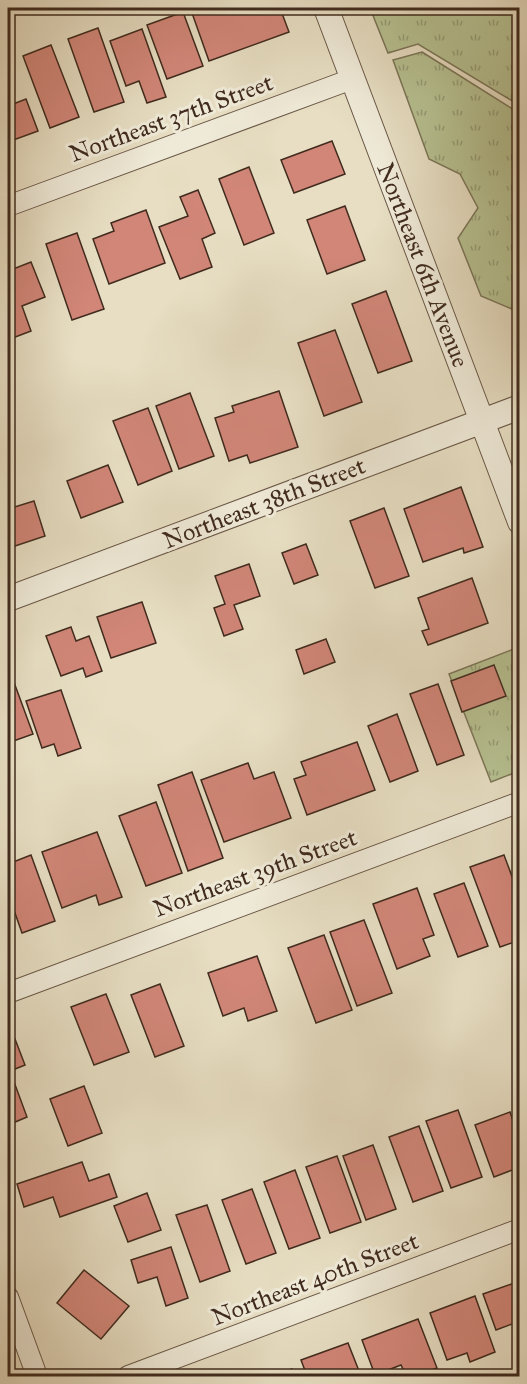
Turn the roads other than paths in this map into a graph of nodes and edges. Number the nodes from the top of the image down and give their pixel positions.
1 (326, 8) edge
2 (352, 79) junction
3 (8, 206) edge
4 (519, 407) edge
5 (482, 421) junction
6 (519, 522) edge
7 (8, 599) edge
8 (519, 802) edge
9 (8, 993) edge
10 (519, 1229) edge
11 (8, 1297) edge
12 (37, 1377) edge
13 (128, 1377) edge

1 - 2 street, Northeast 6th Avenue
2 - 3 street, Northeast 37th Street
2 - 5 street, Northeast 6th Avenue
4 - 5 street, Northeast 38th Street
5 - 6 street, Northeast 6th Avenue
5 - 7 street, Northeast 38th Street
8 - 9 street, Northeast 39th Street
10 - 13 street, Northeast 40th Street
11 - 12 street

